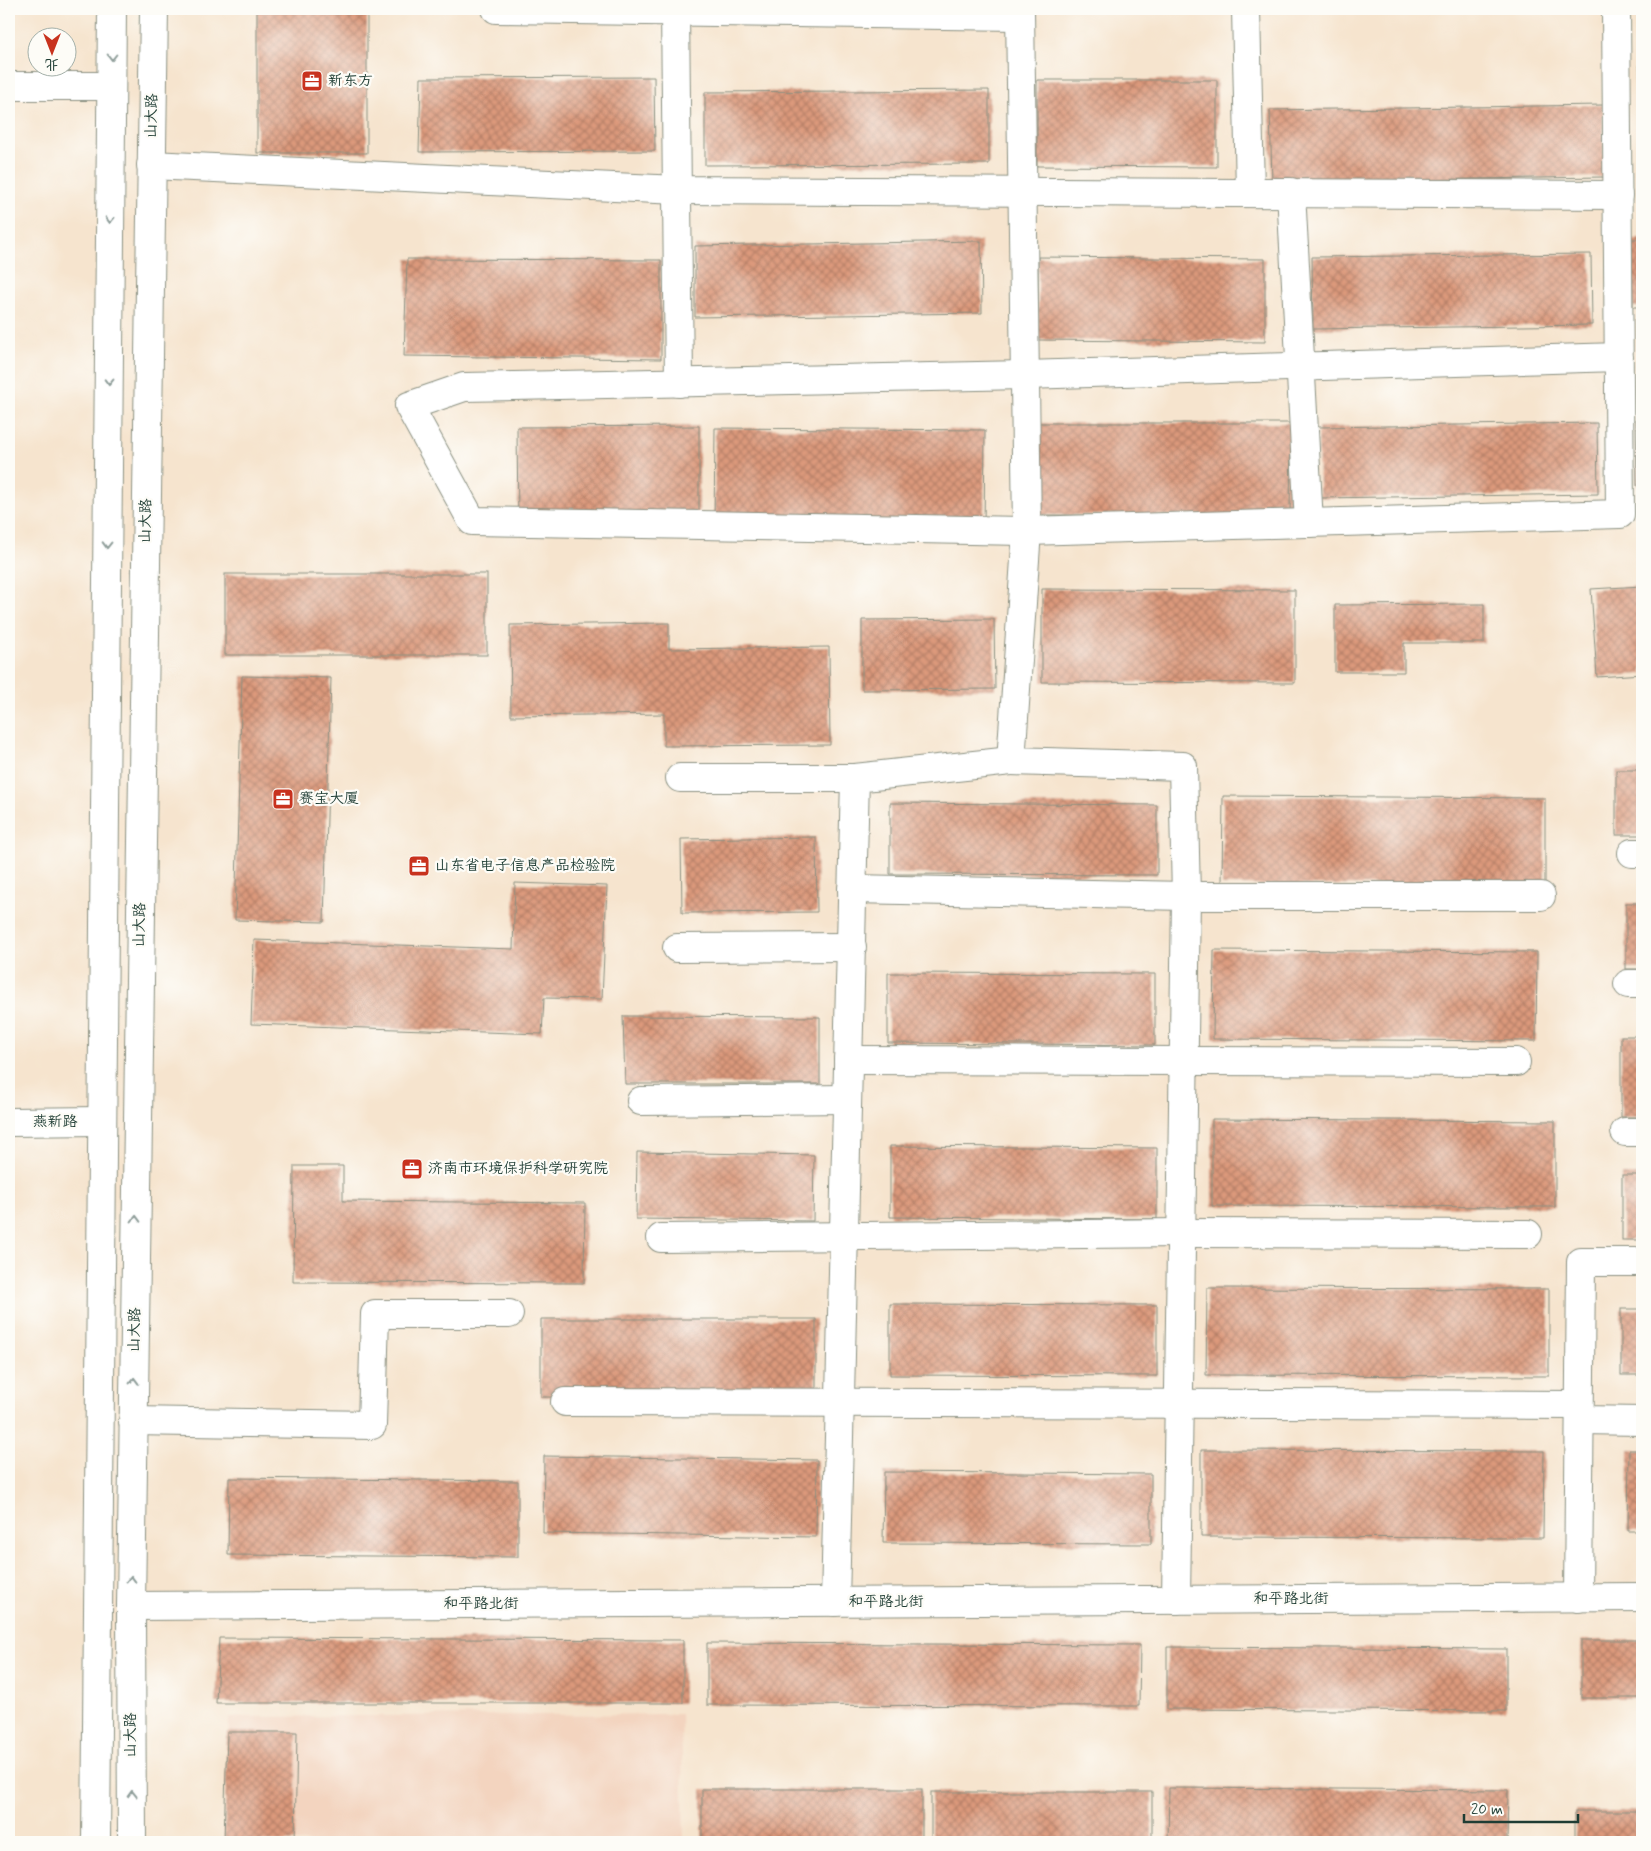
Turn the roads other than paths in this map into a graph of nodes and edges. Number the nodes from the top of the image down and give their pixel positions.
1 (112, 9) edge
2 (154, 9) edge
3 (496, 9) edge
4 (1246, 9) edge
5 (1616, 9) edge
6 (675, 10) edge
7 (1020, 12) edge
8 (9, 86) edge
9 (112, 86) junction
10 (152, 164) junction
11 (678, 190) junction
12 (1023, 190) junction
13 (1250, 192) junction
14 (1291, 192) junction
15 (1618, 195) junction
16 (1619, 357) junction
17 (1302, 367) junction
18 (1025, 375) junction
19 (679, 382) junction
20 (1309, 523) junction
21 (1027, 531) junction
22 (1011, 761) junction
23 (680, 778) dead end
24 (855, 778) junction
25 (852, 889) junction
26 (1186, 896) junction
27 (1541, 896) dead end
28 (852, 947) junction
29 (677, 948) dead end
30 (848, 1060) junction
31 (1184, 1060) junction
32 (1516, 1062) dead end
33 (847, 1099) junction
34 (642, 1101) dead end
35 (101, 1121) junction
36 (9, 1122) edge
37 (1180, 1233) junction
38 (1528, 1234) dead end
39 (843, 1237) junction
40 (661, 1238) dead end
41 (1642, 1262) edge
42 (509, 1314) dead end
43 (564, 1402) dead end
44 (840, 1402) junction
45 (1178, 1402) junction
46 (1579, 1413) junction
47 (133, 1421) junction
48 (1642, 1421) edge
49 (1642, 1597) edge
50 (1578, 1598) junction
51 (1176, 1600) junction
52 (835, 1602) junction
53 (131, 1606) junction
54 (96, 1842) edge
55 (132, 1842) edge

1 -> 9 street
2 - 10 street, 山大路
3 - 6 street
4 - 13 street
5 - 15 street
6 - 7 street
6 - 11 street
7 - 12 street
8 - 9 street
9 -> 35 street
10 - 11 street
47 -> 10 street, 山大路
11 - 12 street
11 - 19 street
12 - 13 street
12 - 18 street
13 - 14 street
14 - 15 street
14 - 17 street
15 - 16 street
16 - 17 street
16 - 20 street
17 - 18 street
17 - 20 street
18 - 19 street
18 - 21 street
19 - 21 street
20 - 21 street
21 - 22 street
22 - 24 street
22 - 26 street
23 - 24 street
24 - 25 street
25 - 26 street
25 - 28 street
26 - 27 street
26 - 31 street
28 - 29 street
28 - 30 street
30 - 31 street
30 - 33 street
31 - 32 street
31 - 37 street
33 - 34 street
33 - 39 street
35 - 36 street, 燕新路
35 - 54 street
37 - 38 street
37 - 39 street
37 - 45 street
39 - 40 street
39 - 44 street
41 - 46 street
42 - 47 street
43 - 44 street
44 - 45 street
44 - 52 street
45 - 46 street
45 - 51 street
46 - 48 street
46 - 50 street
53 -> 47 street, 山大路
49 - 50 street, 和平路北街
50 - 51 street, 和平路北街
51 - 52 street, 和平路北街
52 - 53 street, 和平路北街
55 -> 53 street, 山大路

